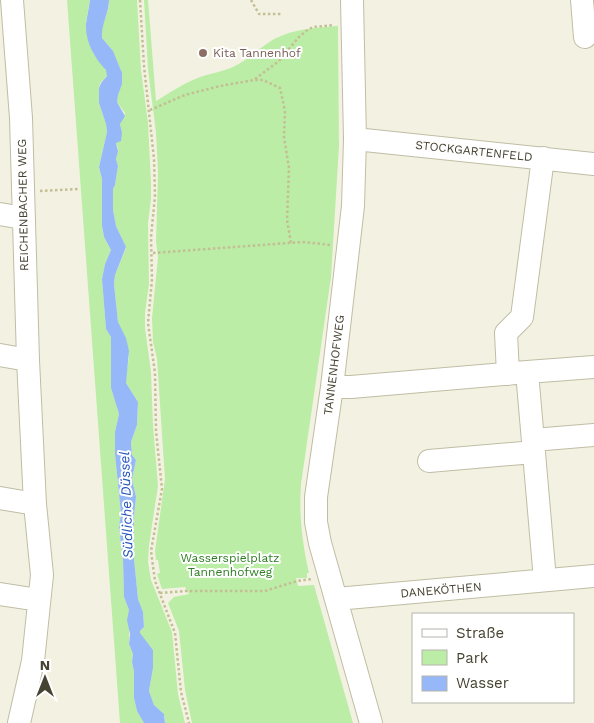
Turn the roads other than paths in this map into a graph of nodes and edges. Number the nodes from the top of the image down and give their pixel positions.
1 (12, 0) edge
2 (352, 0) edge
3 (582, 0) edge
4 (585, 37) dead end
5 (7, 49) edge
6 (355, 139) junction
7 (543, 158) junction
8 (594, 164) edge
9 (0, 214) edge
10 (23, 218) junction
11 (0, 355) edge
12 (28, 360) junction
13 (594, 367) edge
14 (518, 373) junction
15 (332, 386) junction
16 (594, 435) edge
17 (534, 446) junction
18 (429, 461) dead end
19 (0, 498) edge
20 (35, 504) junction
21 (594, 576) edge
22 (545, 580) junction
23 (0, 594) edge
24 (39, 600) junction
25 (336, 600) junction
26 (19, 723) edge
27 (371, 723) edge

1 - 5 street, REICHENBACHER WEG
2 - 6 street, TANNENHOFWEG
3 - 4 street
5 - 10 street, REICHENBACHER WEG
6 - 7 street, STOCKGARTENFELD
6 - 15 street, TANNENHOFWEG
7 - 8 street, STOCKGARTENFELD
7 - 14 street
9 - 10 street
10 - 12 street, REICHENBACHER WEG
11 - 12 street
12 - 20 street, REICHENBACHER WEG
13 - 14 street
14 - 15 street
14 - 17 street
15 - 25 street, TANNENHOFWEG
16 - 17 street
17 - 18 street
17 - 22 street
19 - 20 street
20 - 24 street, REICHENBACHER WEG
21 - 22 street, DANEKÖTHEN
22 - 25 street, DANEKÖTHEN
23 - 24 street
24 - 26 street, REICHENBACHER WEG
25 - 27 street, TANNENHOFWEG

